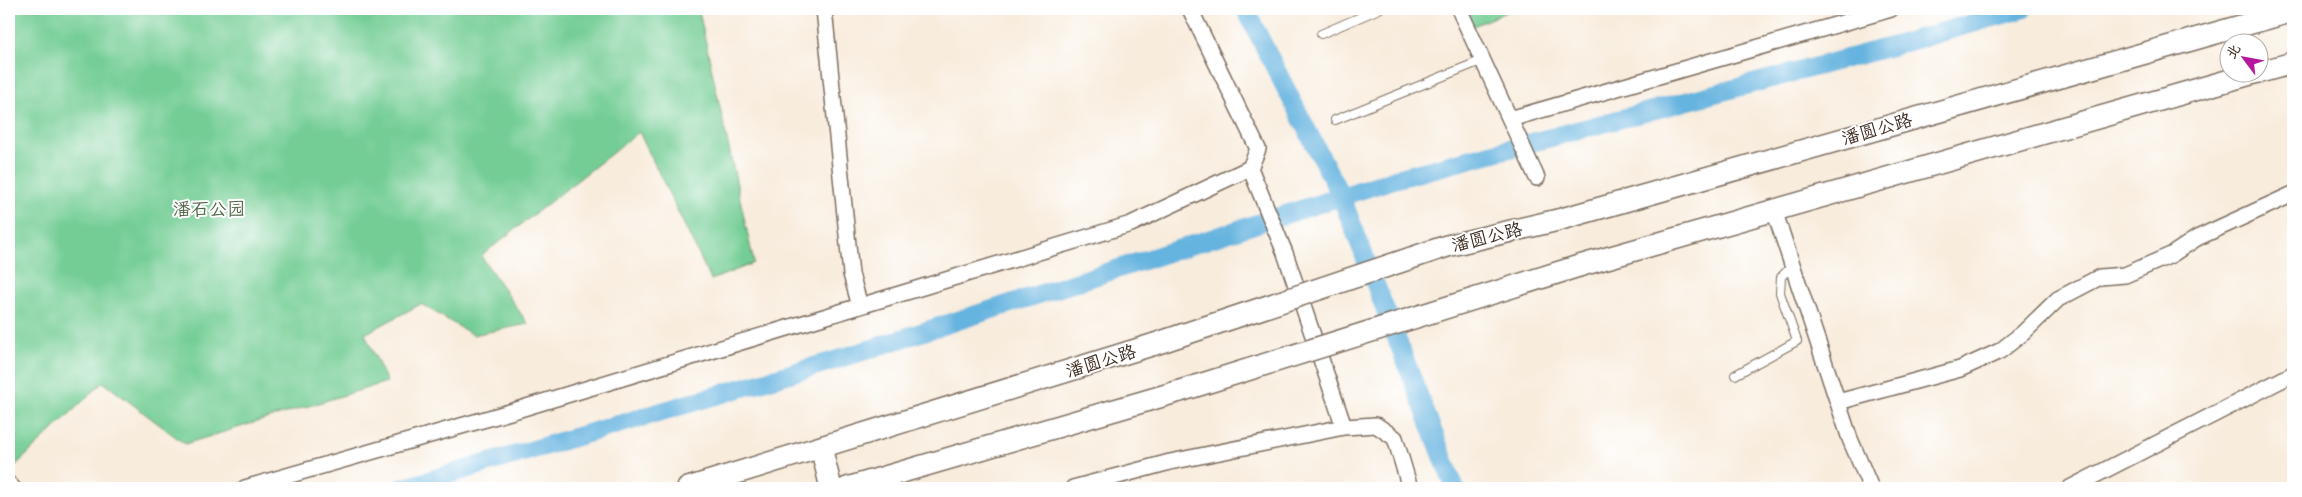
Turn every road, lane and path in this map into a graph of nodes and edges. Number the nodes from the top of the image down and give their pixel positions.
1 (824, 9) edge
2 (1190, 9) edge
3 (1379, 9) edge
4 (1459, 9) edge
5 (1892, 9) edge
6 (2289, 11) edge
7 (1321, 34) dead end
8 (1483, 60) junction
9 (2293, 62) edge
10 (2270, 69) edge
11 (2224, 82) edge
12 (1335, 120) dead end
13 (1511, 124) junction
14 (1253, 175) junction
15 (1537, 178) dead end
16 (2293, 194) edge
17 (1774, 210) junction
18 (1792, 266) junction
19 (860, 306) junction
20 (2293, 374) edge
21 (1735, 375) dead end
22 (1838, 402) junction
23 (1344, 427) junction
24 (821, 447) junction
25 (9, 484) edge
26 (13, 488) edge
27 (245, 488) edge
28 (688, 488) edge
29 (830, 488) edge
30 (847, 488) edge
31 (1073, 488) edge
32 (1410, 488) edge
33 (1871, 488) edge
34 (2070, 488) edge

1 - 19 street
2 - 14 street
3 - 7 lane
4 - 8 street
5 - 13 street
6 - 24 main road, 潘圆公路, bridge
8 - 12 lane
8 - 13 street
9 - 10 main road
11 - 17 main road
13 - 15 street
14 - 19 street
14 - 23 street
16 - 22 street
17 - 18 street
17 - 30 main road, bridge
18 - 21 lane
18 - 22 street
19 - 27 street
20 - 34 street
22 - 33 street
23 - 31 street
23 - 32 street
24 - 28 main road, 潘圆公路
24 - 29 main road
25 - 26 street

